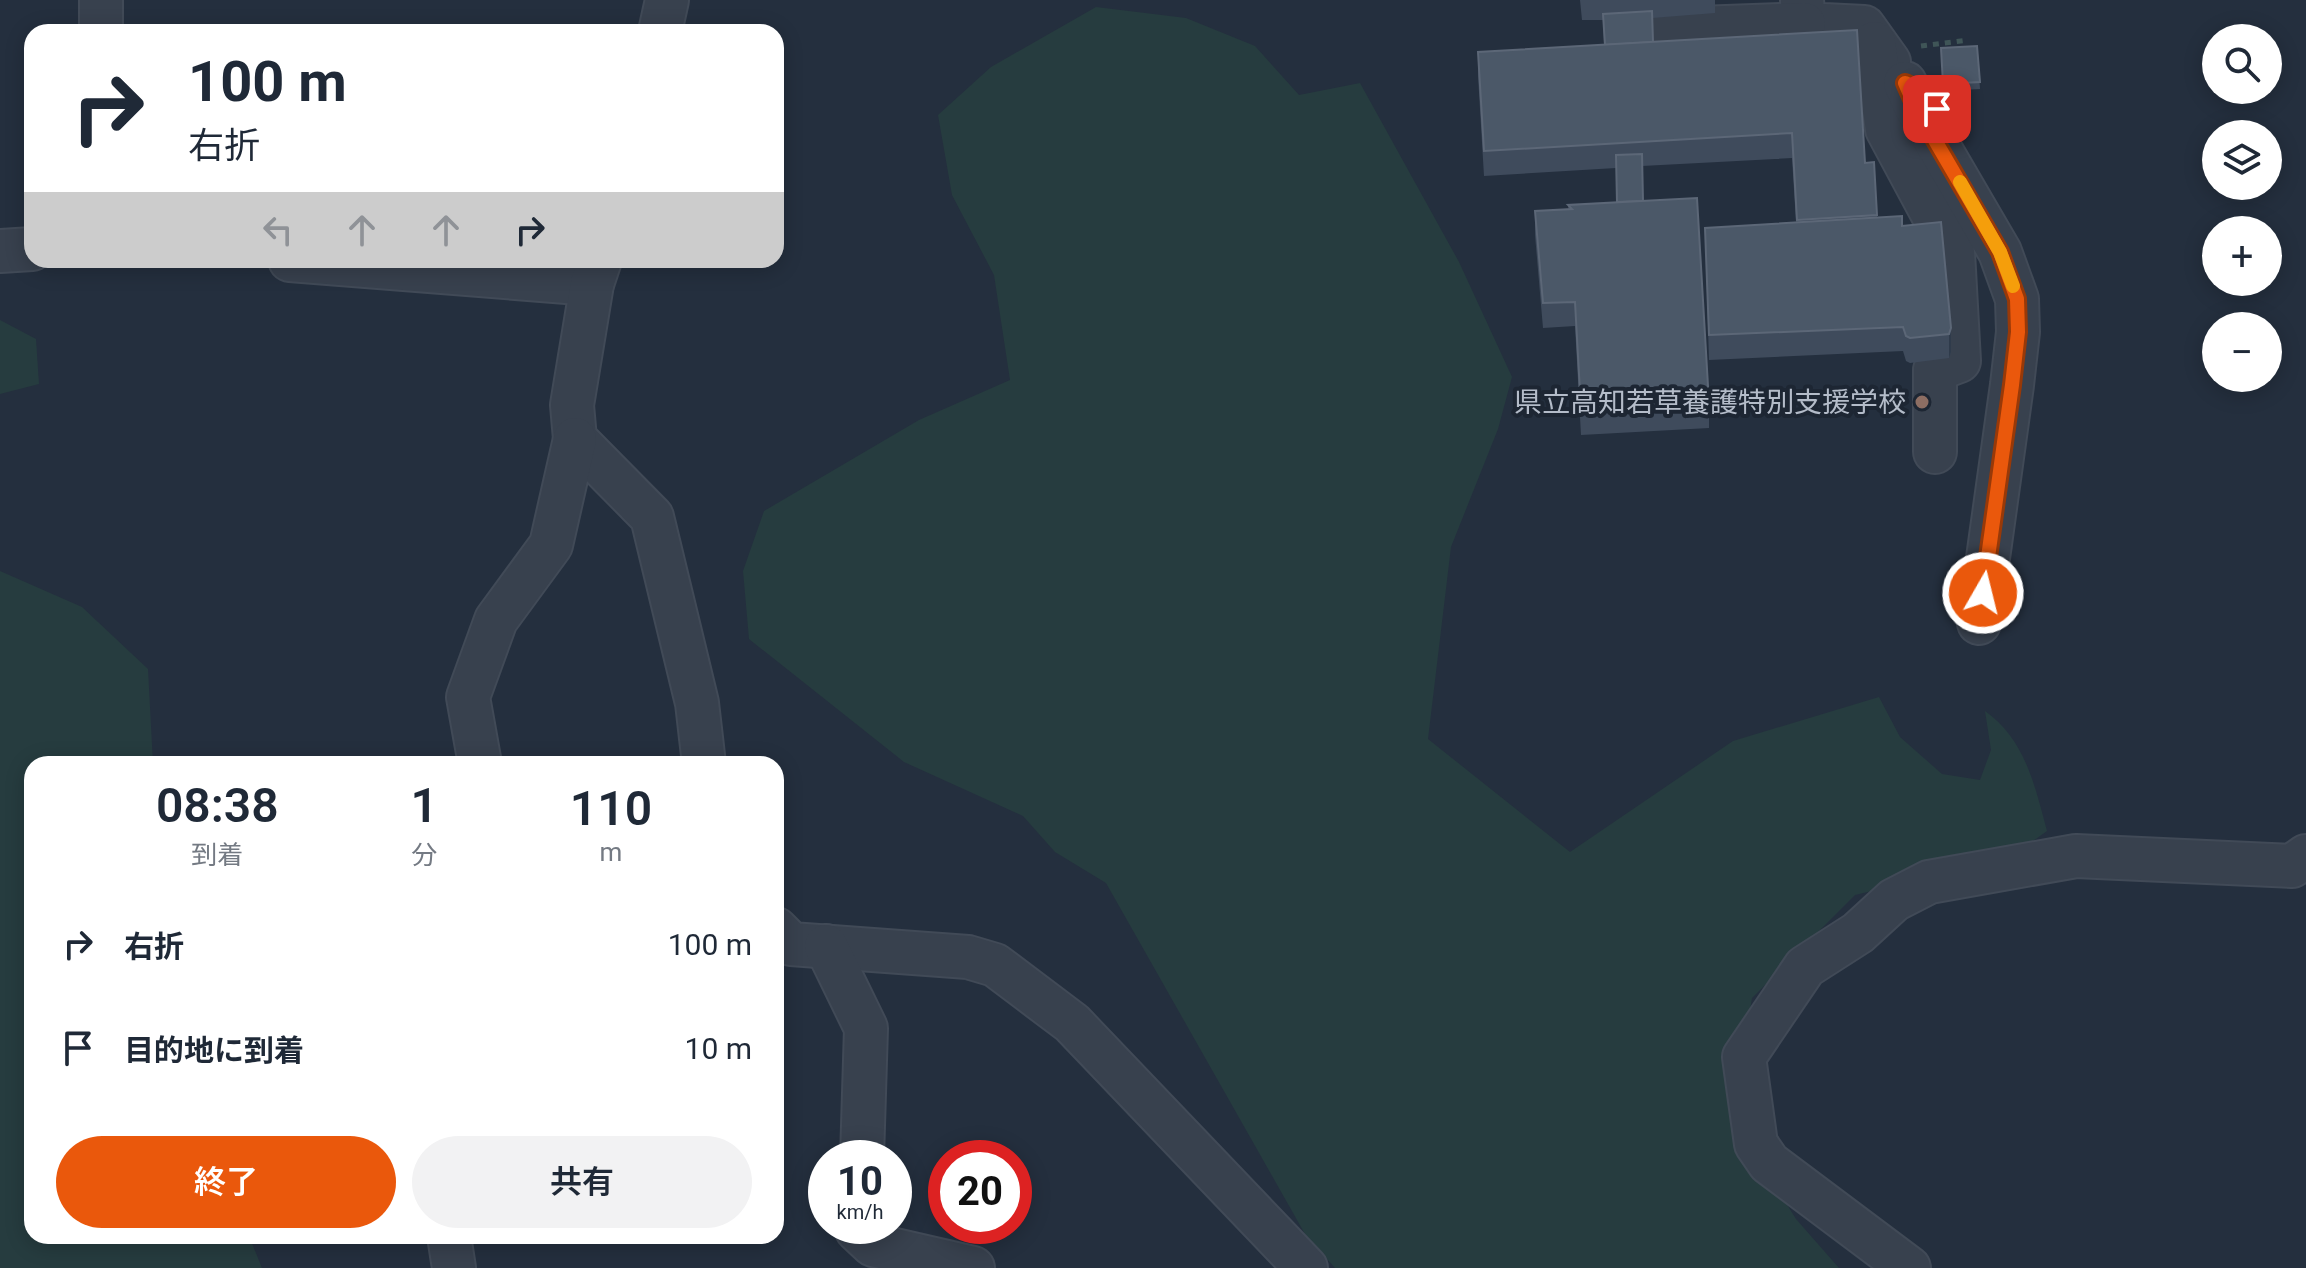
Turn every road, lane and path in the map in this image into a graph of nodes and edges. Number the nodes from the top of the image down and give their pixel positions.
1 (101, 0) edge
2 (667, 0) edge
3 (1803, 12) edge
4 (101, 24) edge
5 (662, 24) edge
6 (1671, 29) dead end
7 (1968, 40) dead end
8 (1874, 43) junction
9 (1927, 45) dead end
10 (1905, 83) junction
11 (2023, 243) dead end
12 (24, 250) edge
13 (0, 251) edge
14 (494, 268) edge
15 (596, 272) edge
16 (575, 439) junction
17 (1935, 452) dead end
18 (1979, 623) dead end
19 (479, 756) edge
20 (703, 756) edge
21 (2306, 856) edge
22 (784, 937) edge
23 (826, 946) junction
24 (863, 1140) edge
25 (450, 1244) edge
26 (872, 1244) edge
27 (454, 1268) edge
28 (973, 1268) edge
29 (1306, 1268) edge
30 (1909, 1268) edge

1 - 4 street
2 - 5 street
3 - 6 street
3 - 8 street
7 - 9 path
8 - 10 street
8 - 17 street
10 - 11 street
10 - 18 street
12 - 13 street
14 - 15 street
15 - 16 street
16 - 19 street
16 - 20 street
21 - 30 street
22 - 23 street
23 - 24 street
23 - 29 street
25 - 27 street
26 - 28 street

